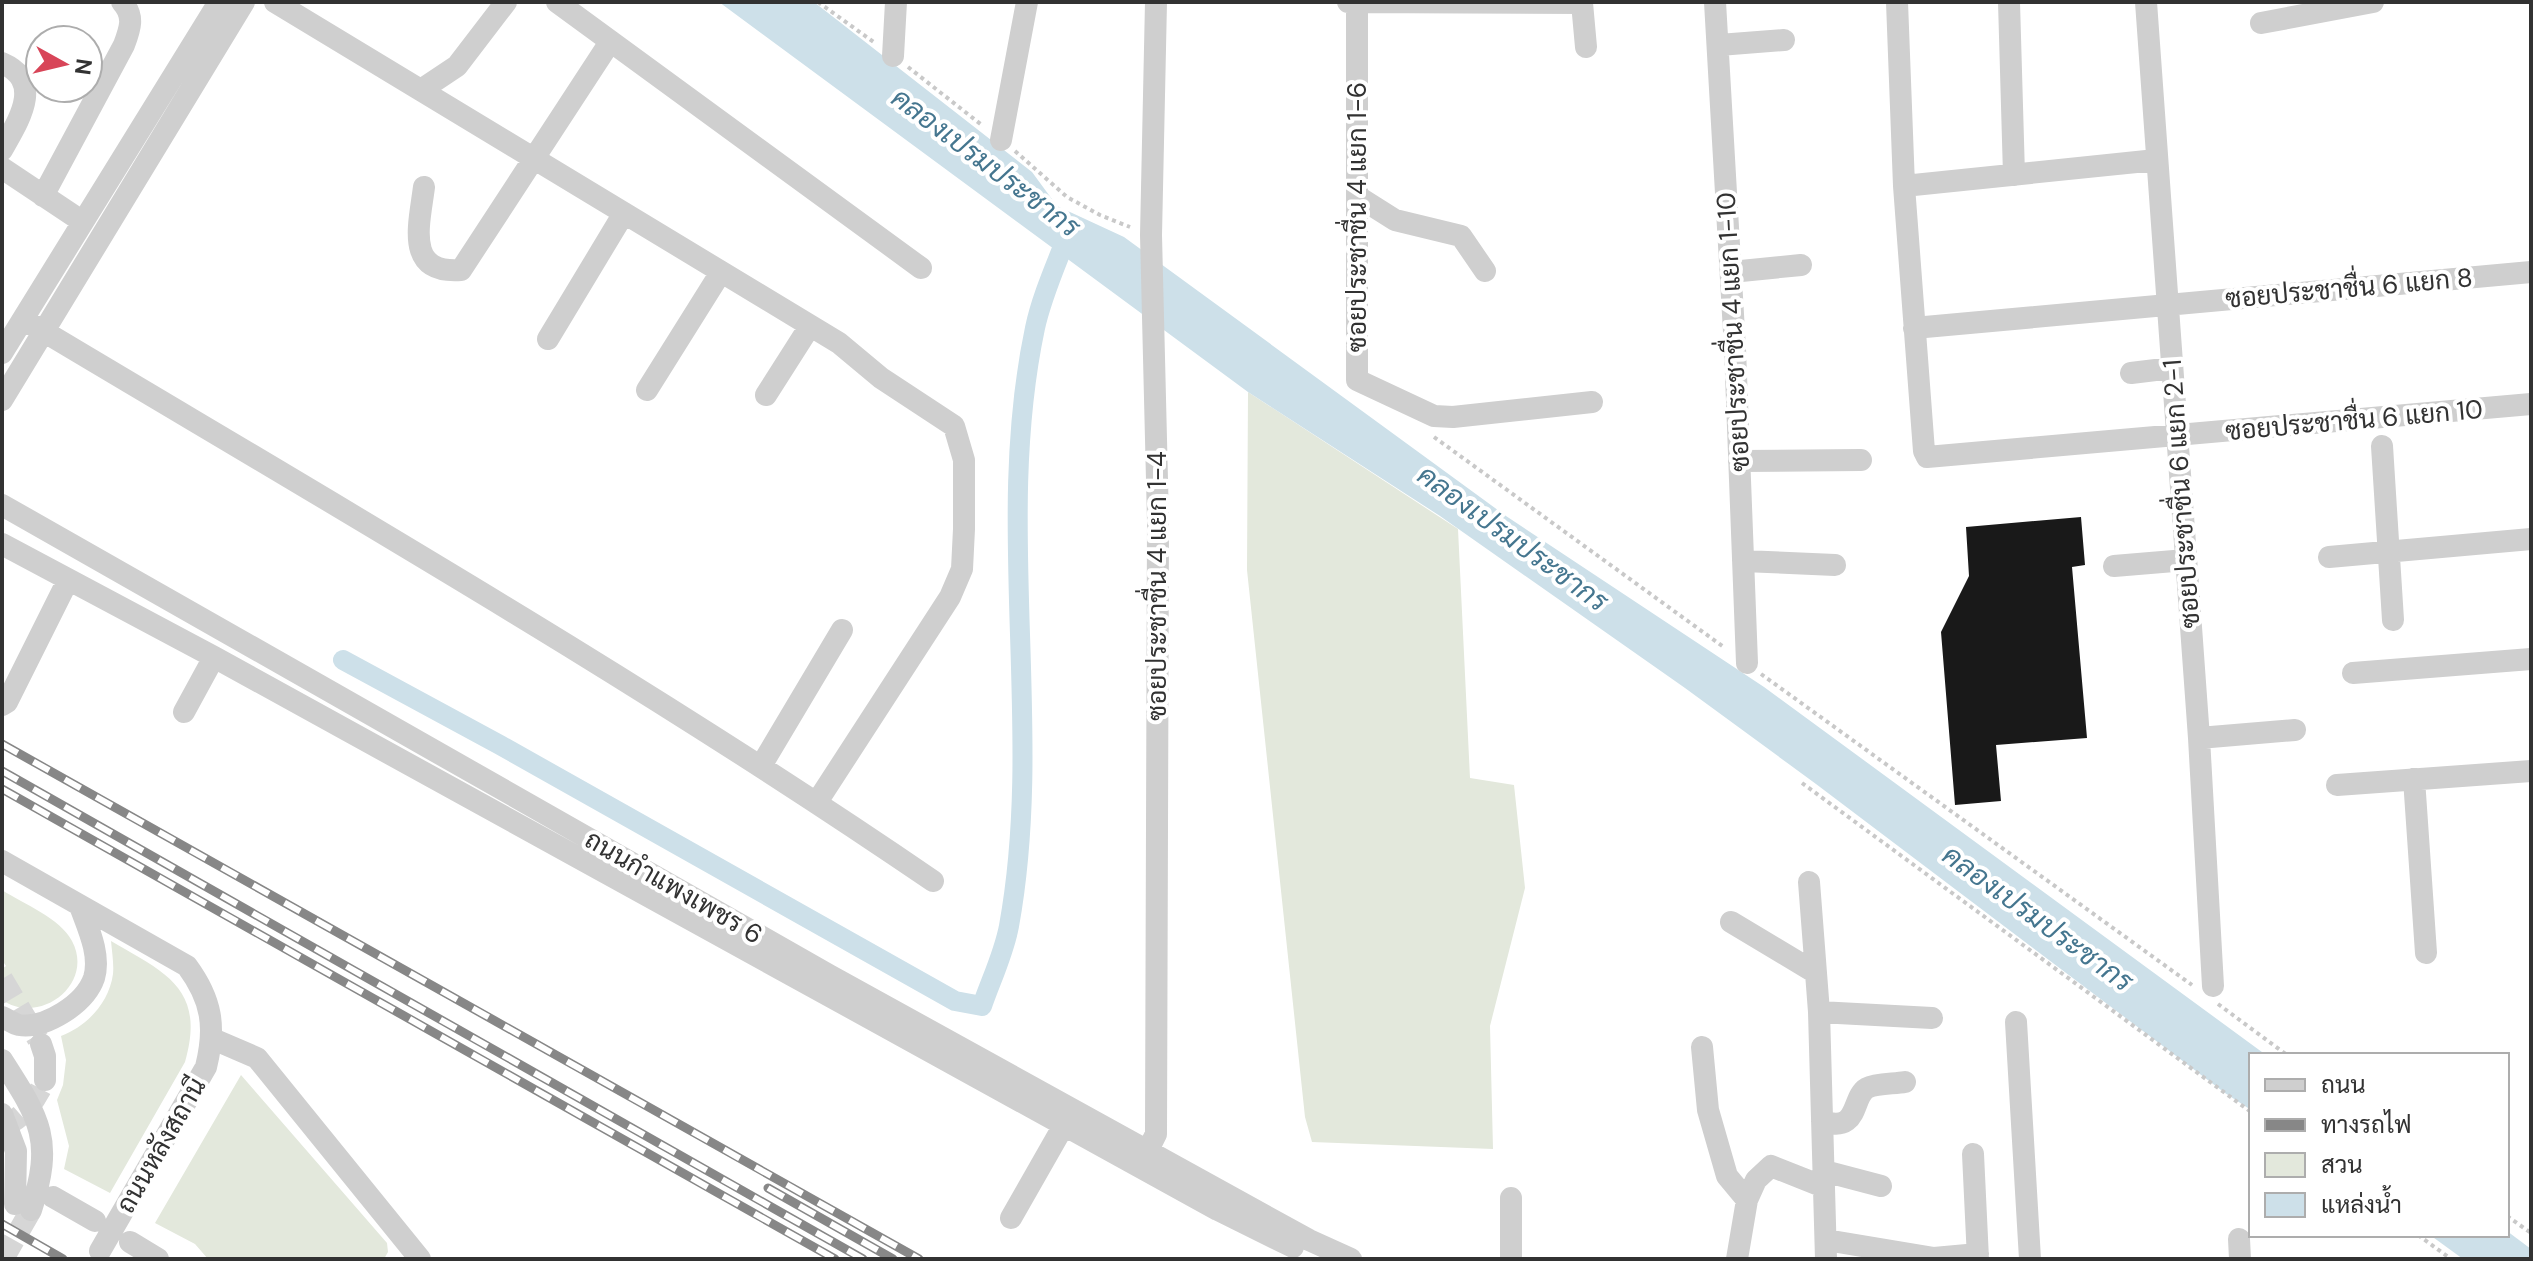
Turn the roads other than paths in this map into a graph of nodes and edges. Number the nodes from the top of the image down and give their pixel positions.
1 (122, 2) edge
2 (219, 2) edge
3 (244, 2) edge
4 (275, 2) edge
5 (506, 2) edge
6 (557, 2) edge
7 (896, 2) edge
8 (1027, 2) edge
9 (1156, 2) edge
10 (1354, 2) edge
11 (1715, 2) edge
12 (1897, 2) edge
13 (2009, 2) edge
14 (2146, 2) edge
15 (2373, 2) edge
16 (2348, 4) edge
17 (2261, 23) dead end
18 (1784, 40) dead end
19 (610, 42) junction
20 (1719, 45) junction
21 (1586, 47) dead end
22 (893, 56) dead end
23 (2, 63) edge
24 (421, 90) junction
25 (1001, 140) dead end
26 (2, 150) edge
27 (534, 158) junction
28 (2156, 160) junction
29 (2, 168) edge
30 (2014, 175) junction
31 (1904, 186) junction
32 (424, 187) dead end
33 (43, 196) junction
34 (1357, 196) junction
35 (624, 213) junction
36 (83, 222) junction
37 (1801, 265) dead end
38 (921, 268) dead end
39 (1485, 271) dead end
40 (721, 272) junction
41 (1731, 272) junction
42 (2531, 272) edge
43 (2167, 304) junction
44 (23, 319) junction
45 (810, 326) junction
46 (1914, 328) junction
47 (44, 331) junction
48 (548, 339) dead end
49 (2, 353) edge
50 (2172, 368) junction
51 (2131, 373) dead end
52 (647, 390) dead end
53 (766, 395) dead end
54 (2, 400) edge
55 (1592, 402) dead end
56 (2531, 404) edge
57 (2177, 435) junction
58 (2382, 446) dead end
59 (1861, 460) dead end
60 (1739, 461) junction
61 (2, 505) edge
62 (2531, 539) edge
63 (2, 544) edge
64 (2388, 552) junction
65 (2329, 557) dead end
66 (2186, 560) junction
67 (1743, 561) junction
68 (1835, 565) dead end
69 (2114, 566) dead end
70 (68, 580) junction
71 (2393, 620) dead end
72 (842, 630) dead end
73 (214, 657) junction
74 (2531, 659) edge
75 (1747, 663) road end
76 (2353, 673) dead end
77 (2, 705) edge
78 (184, 712) dead end
79 (2295, 730) dead end
80 (2199, 738) junction
81 (761, 766) junction
82 (2531, 771) edge
83 (2414, 779) junction
84 (2337, 785) dead end
85 (817, 802) junction
86 (2, 861) edge
87 (933, 881) dead end
88 (1809, 882) dead end
89 (80, 906) junction
90 (1731, 922) dead end
91 (2426, 953) dead end
92 (1816, 973) junction
93 (2209, 993) road end
94 (1819, 1012) junction
95 (2, 1017) edge
96 (1932, 1018) dead end
97 (2016, 1022) dead end
98 (213, 1039) junction
99 (41, 1044) tunnel mouth
100 (1702, 1047) dead end
101 (2, 1060) edge
102 (45, 1080) tunnel mouth
103 (1905, 1082) dead end
104 (2, 1114) edge
105 (1822, 1121) junction
106 (1064, 1125) junction
107 (1973, 1154) dead end
108 (1144, 1159) junction
109 (1824, 1179) junction
110 (1881, 1186) dead end
111 (53, 1197) dead end
112 (1511, 1198) dead end
113 (1747, 1200) junction
114 (1011, 1218) dead end
115 (95, 1221) dead end
116 (130, 1242) dead end
117 (1272, 1249) edge
118 (1826, 1249) edge
119 (100, 1251) dead end
120 (1870, 1253) edge
121 (410, 1255) edge
122 (1978, 1256) edge
123 (158, 1259) edge
124 (1316, 1259) edge
125 (1351, 1259) edge
126 (1511, 1259) edge
127 (1737, 1259) edge
128 (2030, 1259) edge

1 - 33 street
2 - 36 street
3 - 47 street
4 - 24 street
5 - 24 street
6 - 19 street
7 - 22 street
8 - 25 street
9 - 108 street, ซอยประชาชื่น 4 แยก 1-4
10 - 21 street
10 - 34 street, ซอยประชาชื่น 4 แยก 1-6
11 - 20 street, ซอยประชาชื่น 4 แยก 1-10
12 - 31 street
13 - 30 street
14 - 28 street, ซอยประชาชื่น 6 แยก 2-1
15 - 16 street
16 - 17 street
18 - 20 street
19 - 27 street
19 - 38 street
20 - 41 street, ซอยประชาชื่น 4 แยก 1-10
23 - 26 street
24 - 27 street
27 - 32 street
27 - 35 street
28 - 30 street
28 - 43 street, ซอยประชาชื่น 6 แยก 2-1
29 - 33 street
30 - 31 street
31 - 46 street
33 - 36 street
34 - 39 street
34 - 55 street, ซอยประชาชื่น 4 แยก 1-6
35 - 40 street
35 - 48 street
36 - 44 street
37 - 41 street
40 - 45 street
40 - 52 street
41 - 60 street, ซอยประชาชื่น 4 แยก 1-10
42 - 43 street, ซอยประชาชื่น 6 แยก 8
43 - 46 street, ซอยประชาชื่น 6 แยก 8
43 - 50 street, ซอยประชาชื่น 6 แยก 2-1
44 - 47 street
44 - 49 street
45 - 53 street
45 - 85 street
46 - 57 street, ซอยประชาชื่น 6 แยก 10
47 - 54 street
47 - 81 street
50 - 51 street
50 - 57 street, ซอยประชาชื่น 6 แยก 2-1
56 - 57 street, ซอยประชาชื่น 6 แยก 10
57 - 66 street, ซอยประชาชื่น 6 แยก 2-1
58 - 64 street
59 - 60 street
60 - 67 street, ซอยประชาชื่น 4 แยก 1-10
61 - 108 street, ถนนกำแพงเพชร 6
62 - 64 street
63 - 70 street, ถนนกำแพงเพชร 6
64 - 65 street
64 - 71 street
66 - 69 street
66 - 80 street, ซอยประชาชื่น 6 แยก 2-1
67 - 68 street
67 - 75 street, ซอยประชาชื่น 4 แยก 1-10
70 - 73 street, ถนนกำแพงเพชร 6
70 - 77 street
72 - 81 street
73 - 78 street
73 - 106 street, ถนนกำแพงเพชร 6
74 - 76 street
79 - 80 street
80 - 93 street, ซอยประชาชื่น 6 แยก 2-1
81 - 85 street
82 - 83 street
83 - 84 street
83 - 91 street
85 - 87 street
86 - 89 street, ถนนหลังสถานี
88 - 92 street
89 - 95 street
89 - 98 street, ถนนหลังสถานี
90 - 92 street
92 - 94 street
94 - 96 street
94 - 105 street
97 - 128 street
98 - 119 street, ถนนหลังสถานี
98 - 121 street
99 - 102 street
100 - 113 street
101 - 104 street
103 - 105 street
105 - 109 street
106 - 108 street, ถนนกำแพงเพชร 6
106 - 114 street
107 - 122 street
108 - 117 street, ถนนกำแพงเพชร 6
108 - 125 street, ถนนกำแพงเพชร 6
109 - 110 street
109 - 113 street
109 - 118 street
111 - 115 street
112 - 126 street
113 - 127 street
116 - 123 street
117 - 124 street, ถนนกำแพงเพชร 6
118 - 120 street
120 - 122 street

